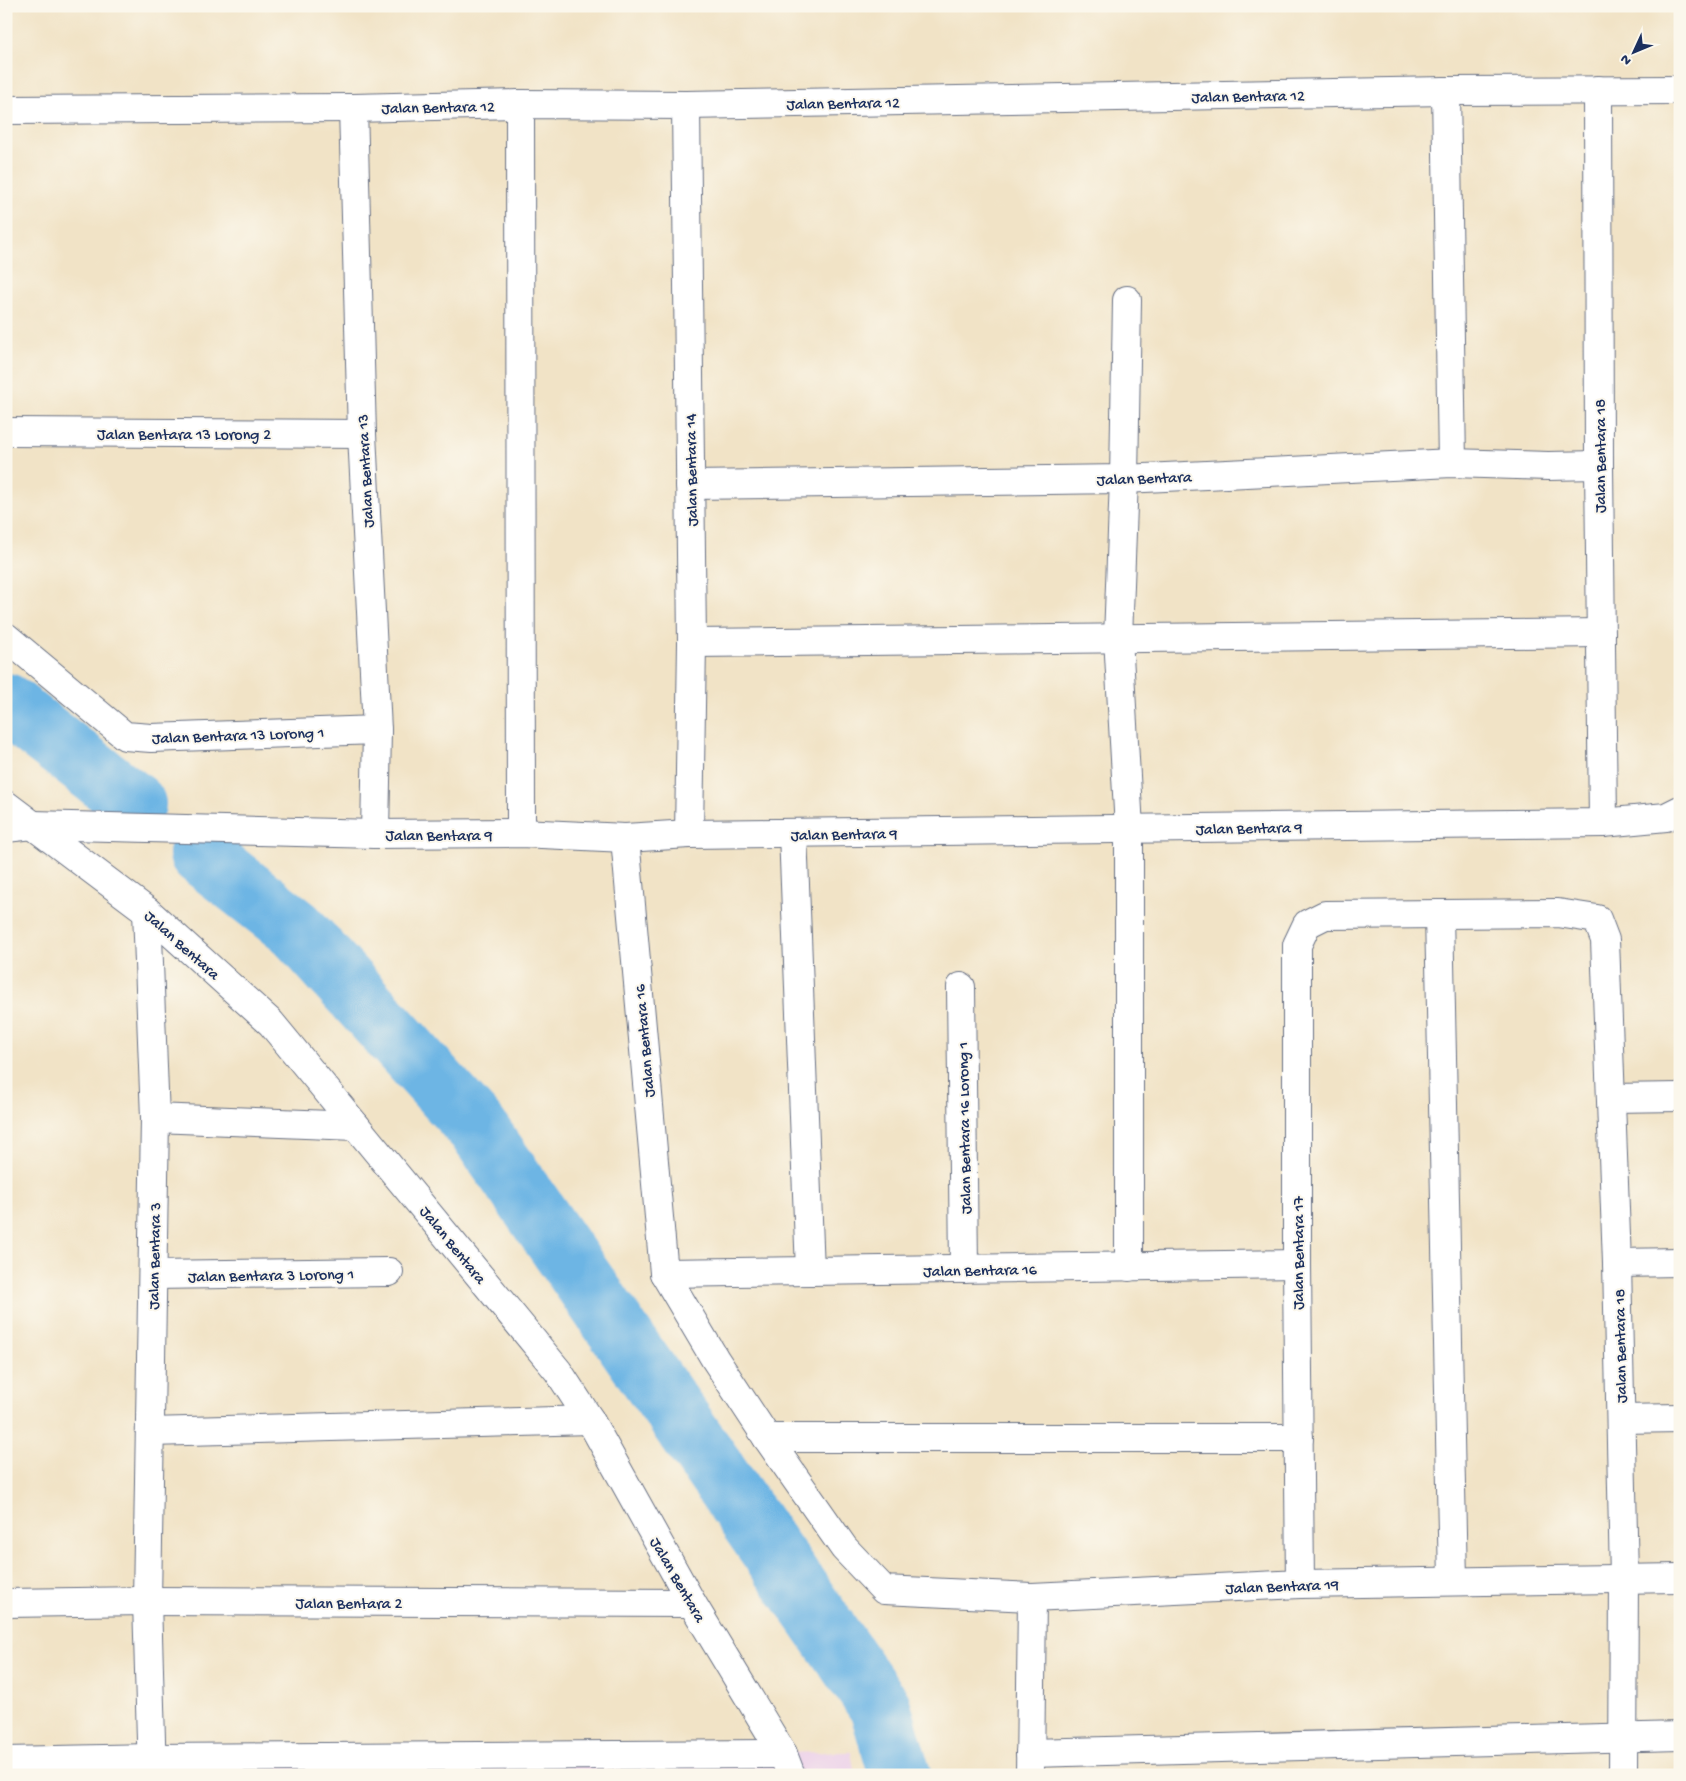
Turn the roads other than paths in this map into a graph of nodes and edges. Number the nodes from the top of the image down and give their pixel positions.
1 (1598, 90) junction
2 (1680, 90) edge
3 (1446, 91) junction
4 (520, 104) junction
5 (686, 105) junction
6 (354, 108) junction
7 (6, 110) edge
8 (1127, 300) dead end
9 (6, 432) edge
10 (362, 434) junction
11 (1452, 463) junction
12 (1598, 466) junction
13 (1124, 479) junction
14 (690, 485) junction
15 (1601, 633) junction
16 (6, 637) edge
17 (1118, 638) junction
18 (692, 643) junction
19 (377, 730) junction
20 (6, 805) edge
21 (1680, 810) edge
22 (1603, 822) junction
23 (33, 826) junction
24 (6, 828) edge
25 (1129, 828) junction
26 (793, 833) junction
27 (376, 834) junction
28 (521, 834) junction
29 (689, 834) junction
30 (625, 838) junction
31 (147, 911) junction
32 (1439, 914) junction
33 (961, 987) dead end
34 (1680, 1097) edge
35 (1611, 1098) junction
36 (155, 1118) junction
37 (356, 1126) junction
38 (1680, 1262) edge
39 (1617, 1263) junction
40 (1297, 1264) junction
41 (1129, 1267) junction
42 (964, 1269) junction
43 (810, 1271) junction
44 (388, 1272) dead end
45 (664, 1273) junction
46 (152, 1275) junction
47 (1680, 1418) edge
48 (1621, 1419) junction
49 (590, 1420) junction
50 (150, 1432) junction
51 (766, 1438) junction
52 (1299, 1438) junction
53 (1624, 1578) junction
54 (1680, 1578) edge
55 (1452, 1582) junction
56 (1300, 1584) junction
57 (884, 1590) joint
58 (1032, 1597) junction
59 (148, 1601) junction
60 (6, 1603) edge
61 (692, 1603) junction
62 (1680, 1736) edge
63 (1623, 1738) junction
64 (6, 1761) edge
65 (1030, 1764) edge
66 (787, 1765) edge
67 (152, 1766) edge
68 (1623, 1775) edge

1 - 2 street, Jalan Bentara 12
1 - 3 street, Jalan Bentara 12
1 - 12 street, Jalan Bentara 18
3 - 5 street, Jalan Bentara 12
3 - 11 street
4 - 5 street, Jalan Bentara 12
4 - 6 street, Jalan Bentara 12
4 - 28 street
5 - 14 street, Jalan Bentara 14
6 - 7 street, Jalan Bentara 12
6 - 10 street, Jalan Bentara 13
8 - 13 street
9 - 10 street, Jalan Bentara 13 Lorong 2
10 - 19 street, Jalan Bentara 13
11 - 12 street, Jalan Bentara
11 - 13 street, Jalan Bentara
12 - 15 street, Jalan Bentara 18
13 - 14 street, Jalan Bentara
13 - 17 street
14 - 18 street, Jalan Bentara 14
15 - 17 street
15 - 22 street, Jalan Bentara 18
16 - 19 street, Jalan Bentara 13 Lorong 1
17 - 18 street
17 - 25 street
18 - 29 street, Jalan Bentara 14
19 - 27 street, Jalan Bentara 13
20 - 23 street, Jalan Bentara
21 - 22 street, Jalan Bentara 9
22 - 25 street, Jalan Bentara 9
23 - 24 street, Jalan Bentara 9
23 - 27 street, Jalan Bentara 9
23 - 31 street, Jalan Bentara
25 - 26 street, Jalan Bentara 9
25 - 41 street
26 - 29 street, Jalan Bentara 9
26 - 43 street
27 - 28 street, Jalan Bentara 9
28 - 30 street, Jalan Bentara 9
29 - 30 street, Jalan Bentara 9
30 - 45 street, Jalan Bentara 16
31 - 36 street, Jalan Bentara 3
31 - 37 street, Jalan Bentara
32 - 35 street, Jalan Bentara 18
32 - 40 street, Jalan Bentara 17
32 - 55 street
33 - 42 street, Jalan Bentara 16 Lorong 1
34 - 35 street
35 - 39 street, Jalan Bentara 18
36 - 37 street
36 - 46 street, Jalan Bentara 3
37 - 49 street, Jalan Bentara
38 - 39 street
39 - 48 street, Jalan Bentara 18
40 - 41 street, Jalan Bentara 16
40 - 52 street, Jalan Bentara 17
41 - 42 street, Jalan Bentara 16
42 - 43 street, Jalan Bentara 16
43 - 45 street, Jalan Bentara 16
44 - 46 street, Jalan Bentara 3 Lorong 1
45 - 51 street, Jalan Bentara 16
46 - 50 street, Jalan Bentara 3
47 - 48 street
48 - 53 street, Jalan Bentara 18
49 - 50 street
49 - 61 street, Jalan Bentara
50 - 59 street, Jalan Bentara 3
51 - 52 street
51 - 57 street, Jalan Bentara 16
52 - 56 street, Jalan Bentara 17
53 - 54 street, Jalan Bentara 19
53 - 55 street, Jalan Bentara 19
53 - 63 street, Jalan Bentara 18
55 - 56 street, Jalan Bentara 19
56 - 58 street, Jalan Bentara 19
57 - 58 street, Jalan Bentara 19
58 - 65 street
59 - 60 street, Jalan Bentara 2
59 - 61 street, Jalan Bentara 2
59 - 67 street, Jalan Bentara 3
61 - 66 street, Jalan Bentara
62 - 63 street
63 - 65 street
63 - 68 street, Jalan Bentara 18
64 - 67 street
66 - 67 street

